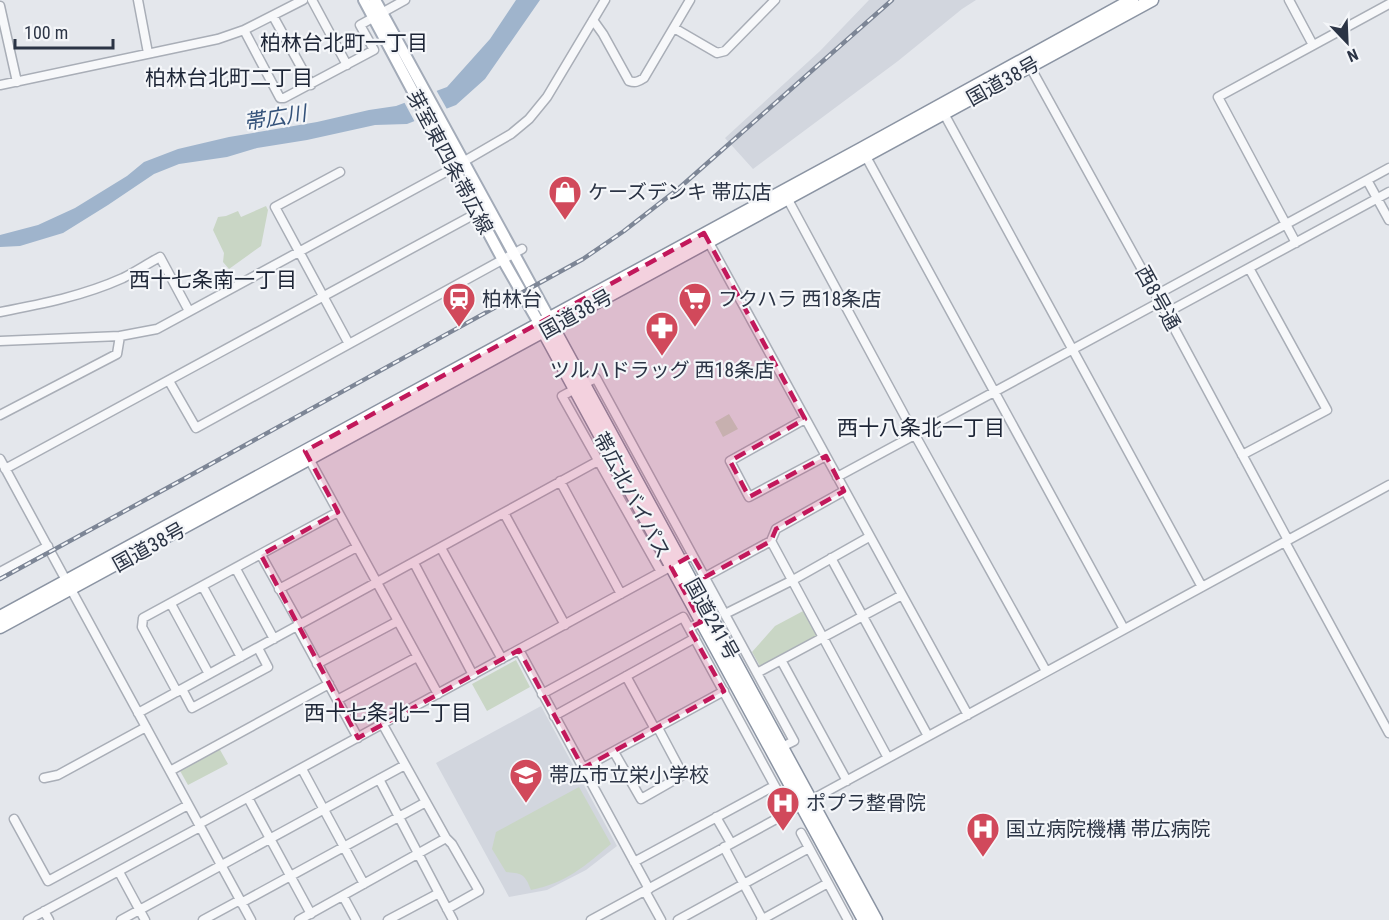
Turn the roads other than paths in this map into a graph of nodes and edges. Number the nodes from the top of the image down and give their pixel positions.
1 (138, 0) edge
2 (303, 0) edge
3 (312, 0) edge
4 (364, 0) edge
5 (375, 0) edge
6 (405, 0) edge
7 (605, 0) edge
8 (690, 0) edge
9 (775, 0) edge
10 (1132, 0) edge
11 (1152, 0) edge
12 (1288, 0) edge
13 (1389, 4) edge
14 (0, 6) edge
15 (377, 15) junction
16 (273, 16) junction
17 (593, 20) junction
18 (674, 28) junction
19 (244, 30) junction
20 (1313, 45) junction
21 (148, 53) junction
22 (1028, 62) junction
23 (347, 65) junction
24 (17, 82) junction
25 (0, 85) edge
26 (311, 85) junction
27 (942, 110) junction
28 (864, 153) junction
29 (458, 165) junction
30 (1389, 168) edge
31 (340, 172) dead end
32 (1367, 180) junction
33 (1389, 192) edge
34 (786, 195) junction
35 (1377, 198) junction
36 (483, 210) junction
37 (1389, 220) edge
38 (1286, 224) junction
39 (707, 238) junction
40 (1296, 243) junction
41 (300, 250) junction
42 (518, 251) junction
43 (503, 260) junction
44 (1249, 268) junction
45 (325, 297) junction
46 (1158, 298) junction
47 (189, 311) junction
48 (0, 312) edge
49 (1166, 313) junction
50 (546, 325) junction
51 (120, 336) junction
52 (0, 341) edge
53 (349, 344) junction
54 (1073, 350) junction
55 (169, 381) junction
56 (579, 386) junction
57 (994, 392) junction
58 (0, 414) edge
59 (805, 419) junction
60 (915, 435) junction
61 (1242, 454) junction
62 (307, 455) junction
63 (826, 456) junction
64 (0, 459) edge
65 (598, 461) junction
66 (5, 468) junction
67 (837, 477) junction
68 (560, 481) junction
69 (1389, 485) edge
70 (844, 491) junction
71 (338, 512) junction
72 (504, 513) junction
73 (869, 537) junction
74 (771, 541) junction
75 (1286, 541) junction
76 (48, 546) junction
77 (357, 547) junction
78 (441, 548) junction
79 (261, 555) junction
80 (692, 555) junction
81 (831, 558) junction
82 (414, 562) junction
83 (671, 567) junction
84 (236, 568) junction
85 (0, 572) edge
86 (705, 577) junction
87 (793, 580) junction
88 (377, 582) junction
89 (69, 585) junction
90 (203, 587) junction
91 (1202, 587) junction
92 (279, 589) junction
93 (621, 594) junction
94 (902, 595) junction
95 (171, 604) junction
96 (725, 614) junction
97 (863, 616) junction
98 (0, 617) edge
99 (398, 621) junction
100 (701, 622) junction
101 (298, 625) junction
102 (565, 625) junction
103 (0, 627) edge
104 (689, 628) junction
105 (1124, 629) junction
106 (695, 638) junction
107 (824, 638) junction
108 (274, 639) junction
109 (258, 648) junction
110 (519, 650) junction
111 (241, 657) junction
112 (417, 657) junction
113 (502, 659) junction
114 (781, 660) junction
115 (317, 664) junction
116 (1046, 671) junction
117 (757, 673) junction
118 (210, 674) junction
119 (474, 675) junction
120 (626, 676) junction
121 (329, 684) junction
122 (179, 691) junction
123 (724, 692) junction
124 (438, 694) junction
125 (542, 694) junction
126 (337, 700) junction
127 (138, 713) junction
128 (968, 714) junction
129 (554, 716) junction
130 (383, 724) junction
131 (146, 727) junction
132 (656, 729) junction
133 (1389, 733) edge
134 (928, 736) junction
135 (358, 738) junction
136 (782, 747) junction
137 (614, 752) junction
138 (888, 758) junction
139 (405, 765) junction
140 (583, 768) junction
141 (302, 769) junction
142 (170, 771) junction
143 (44, 778) dead end
144 (379, 779) junction
145 (847, 781) junction
146 (774, 786) junction
147 (248, 798) junction
148 (426, 802) junction
149 (806, 803) junction
150 (188, 805) junction
151 (323, 810) junction
152 (789, 812) junction
153 (400, 817) junction
154 (716, 817) junction
155 (14, 819) dead end
156 (200, 826) junction
157 (801, 833) dead end
158 (446, 838) junction
159 (271, 839) junction
160 (728, 845) junction
161 (344, 847) junction
162 (809, 848) junction
163 (419, 854) junction
164 (828, 855) junction
165 (634, 862) junction
166 (817, 863) junction
167 (221, 865) junction
168 (119, 872) junction
169 (291, 877) junction
170 (828, 883) junction
171 (364, 884) junction
172 (743, 885) junction
173 (647, 890) junction
174 (439, 892) junction
175 (343, 896) junction
176 (241, 901) junction
177 (447, 909) junction
178 (140, 910) junction
179 (44, 911) junction
180 (311, 914) junction
181 (844, 919) edge
182 (28, 920) edge
183 (49, 920) edge
184 (121, 920) edge
185 (145, 920) edge
186 (203, 920) edge
187 (251, 920) edge
188 (299, 920) edge
189 (356, 920) edge
190 (388, 920) edge
191 (453, 920) edge
192 (591, 920) edge
193 (661, 920) edge
194 (678, 920) edge
195 (762, 920) edge
196 (864, 920) edge
197 (876, 920) edge

1 - 21 street
2 - 16 street
3 - 23 street
4 - 15 main road, 芽室東四条帯広線
5 - 15 main road, 芽室東四条帯広線
6 - 15 street
7 - 17 street
8 - 18 street
9 - 18 street
10 - 22 highway, 国道38号
11 - 22 highway, 国道38号
12 - 20 street
13 - 20 street
14 - 24 street
15 - 23 street
15 - 29 main road, 芽室東四条帯広線
16 - 19 street
16 - 26 street
17 - 18 street
17 - 29 street
19 - 21 street
19 - 26 street
20 - 38 street
21 - 24 street
22 - 27 highway, 国道38号
22 - 46 street, 西8号通
23 - 26 street
24 - 25 street
27 - 28 highway, 国道38号
27 - 54 street
28 - 34 highway, 国道38号
28 - 57 street
29 - 36 main road, 芽室東四条帯広線
29 - 41 street
30 - 32 street
31 - 41 street
32 - 35 street
32 - 38 street
33 - 35 street
34 - 39 highway, 国道38号
34 - 60 street
35 - 37 street
35 - 40 street
36 - 42 main road, 芽室東四条帯広線
36 - 43 main road, 芽室東四条帯広線
36 - 45 street
38 - 40 street
38 - 46 street
39 - 50 highway, 国道38号
39 - 59 street
40 - 44 street
41 - 45 street
41 - 47 street
42 - 43 street
42 - 50 main road, 芽室東四条帯広線
43 - 50 main road, 芽室東四条帯広線
43 - 53 street
44 - 49 street
44 - 61 street
45 - 53 street
45 - 55 street
46 - 49 street, 西8号通
46 - 54 street
47 - 48 street
47 - 51 street
49 - 61 street, 西8号通
50 - 56 highway, 国道241号
50 - 62 highway, 国道38号
51 - 52 street
51 - 58 street
53 - 55 street
54 - 57 street
54 - 91 street
55 - 66 street
56 - 65 street
56 - 80 street
56 - 83 highway, 国道241号
57 - 60 street
57 - 105 street
59 - 63 street
59 - 63 street
60 - 67 street
60 - 116 street
61 - 75 street, 西8号通
62 - 71 street
62 - 89 highway, 国道38号
63 - 67 street
64 - 66 street
65 - 68 street
65 - 83 street
66 - 76 street
67 - 70 street
68 - 72 street
68 - 93 street
69 - 75 street
70 - 73 street
70 - 74 street
71 - 77 street
71 - 79 street
72 - 78 street
72 - 102 street
73 - 81 street
73 - 94 street
74 - 86 street
74 - 87 street
75 - 91 street
75 - 133 street, 西8号通
76 - 85 street
76 - 89 street
77 - 88 street
77 - 92 street
78 - 82 street
78 - 113 street
79 - 84 street
79 - 92 street
80 - 83 street
80 - 86 street
81 - 87 street
81 - 97 street
82 - 88 street
82 - 119 street
83 - 93 street
83 - 100 highway, 帯広北バイパス
83 - 136 highway, 国道241号
84 - 90 street
84 - 108 street
86 - 96 street
87 - 96 street
87 - 107 street
88 - 99 street
88 - 101 street
89 - 98 highway, 国道38号
89 - 103 highway, 国道38号
89 - 127 street
90 - 95 street
90 - 111 street
91 - 105 street
92 - 101 street
93 - 102 street
94 - 97 street
94 - 128 street
95 - 118 street
95 - 122 street
96 - 117 street
97 - 107 street
97 - 134 street
99 - 112 street
99 - 115 street
100 - 104 street
100 - 149 highway, 帯広北バイパス
101 - 108 street
101 - 115 street
102 - 110 street
104 - 106 street
104 - 125 street
105 - 116 street
106 - 120 street
106 - 123 street
107 - 114 street
107 - 138 street
108 - 109 street
109 - 111 street
109 - 122 street
110 - 113 street
110 - 125 street
111 - 118 street
112 - 124 street
112 - 126 street
113 - 119 street
114 - 117 street
114 - 145 street
115 - 121 street
116 - 128 street
117 - 136 street
118 - 122 street
119 - 124 street
120 - 129 street
120 - 132 street
121 - 126 street
121 - 142 street
122 - 127 street
123 - 132 street
123 - 146 street
124 - 130 street
125 - 129 street
126 - 135 street
127 - 131 street
128 - 134 street
129 - 140 street
130 - 135 street
130 - 139 street
131 - 142 street
131 - 143 street
132 - 137 street
132 - 137 street
134 - 138 street
135 - 141 street
136 - 149 highway, 国道241号
137 - 140 street
138 - 145 street
139 - 144 street
139 - 148 street
140 - 165 street
141 - 147 street
141 - 151 street
142 - 150 street
144 - 151 street
144 - 153 street
145 - 149 street
146 - 152 street
146 - 154 street
147 - 156 street
147 - 159 street
148 - 153 street
148 - 158 street
149 - 152 street
149 - 164 highway, 帯広北バイパス
149 - 197 highway, 国道241号
150 - 155 street
150 - 156 street
151 - 159 street
151 - 161 street
152 - 160 street
153 - 161 street
153 - 163 street
154 - 160 street
154 - 165 street
156 - 167 street
156 - 168 street
157 - 162 street
158 - 163 street
158 - 177 street
159 - 167 street
159 - 169 street
160 - 172 street
160 - 173 street
161 - 169 street
161 - 171 street
162 - 166 street
162 - 172 street
163 - 171 street
163 - 174 street
164 - 166 street
164 - 196 highway, 帯広北バイパス
165 - 173 street
166 - 170 street
167 - 176 street
167 - 178 street
168 - 178 street
168 - 179 street
169 - 176 street
169 - 180 street
170 - 181 street
170 - 195 street
171 - 175 street
172 - 194 street
172 - 195 street
173 - 192 street
173 - 193 street
174 - 177 street
174 - 190 street
175 - 180 street
175 - 189 street
176 - 186 street
176 - 187 street
177 - 191 street
178 - 184 street
178 - 185 street
179 - 182 street
179 - 183 street
180 - 188 street

